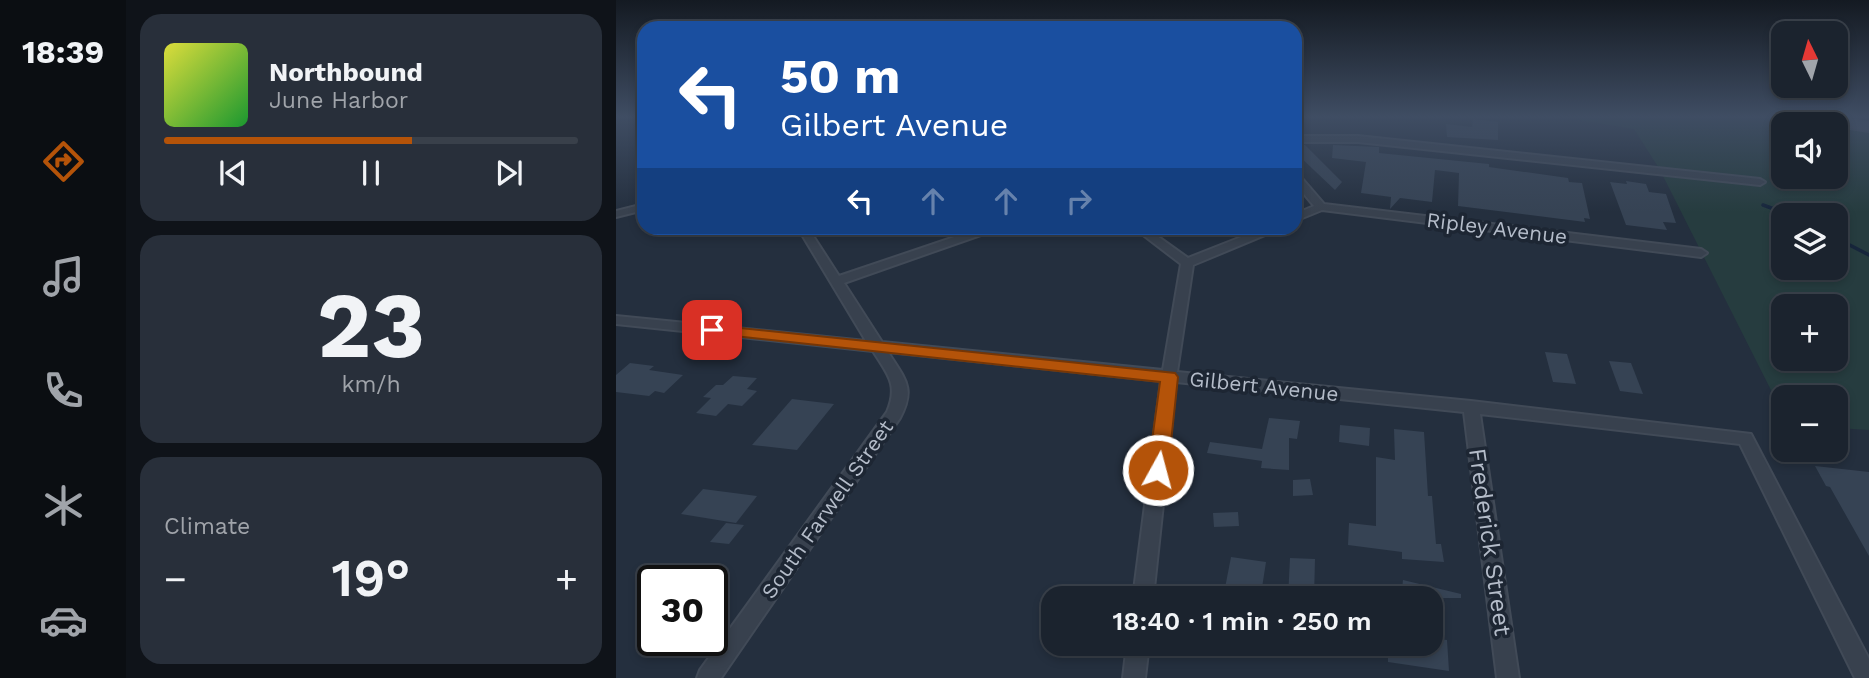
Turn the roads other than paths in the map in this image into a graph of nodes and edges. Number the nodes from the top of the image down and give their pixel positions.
1 (1450, 149) edge
2 (1760, 181) dead end
3 (1302, 185) edge
4 (1321, 207) junction
5 (637, 209) edge
6 (616, 214) edge
7 (1302, 215) edge
8 (807, 235) edge
9 (971, 235) edge
10 (1149, 235) edge
11 (1256, 235) edge
12 (1701, 253) dead end
13 (1187, 263) junction
14 (836, 281) junction
15 (616, 320) edge
16 (880, 347) junction
17 (1169, 377) junction
18 (1471, 407) junction
19 (1144, 586) edge
20 (1137, 656) edge
21 (708, 678) edge
22 (1134, 678) edge
23 (1508, 678) edge
24 (1867, 678) edge

1 - 2 street
3 - 4 street
4 - 7 street, Ripley Avenue
4 - 12 street, Ripley Avenue
5 - 6 street
8 - 14 street, South Farwell Street
9 - 14 street
10 - 13 street
11 - 13 street
13 - 17 street
14 - 16 street, South Farwell Street
15 - 16 street, Gilbert Avenue
16 - 17 street, Gilbert Avenue
16 - 21 street, South Farwell Street
17 - 18 street, Gilbert Avenue
17 - 19 street
18 - 23 street, Frederick Street
18 - 24 street, Gilbert Avenue
20 - 22 street

